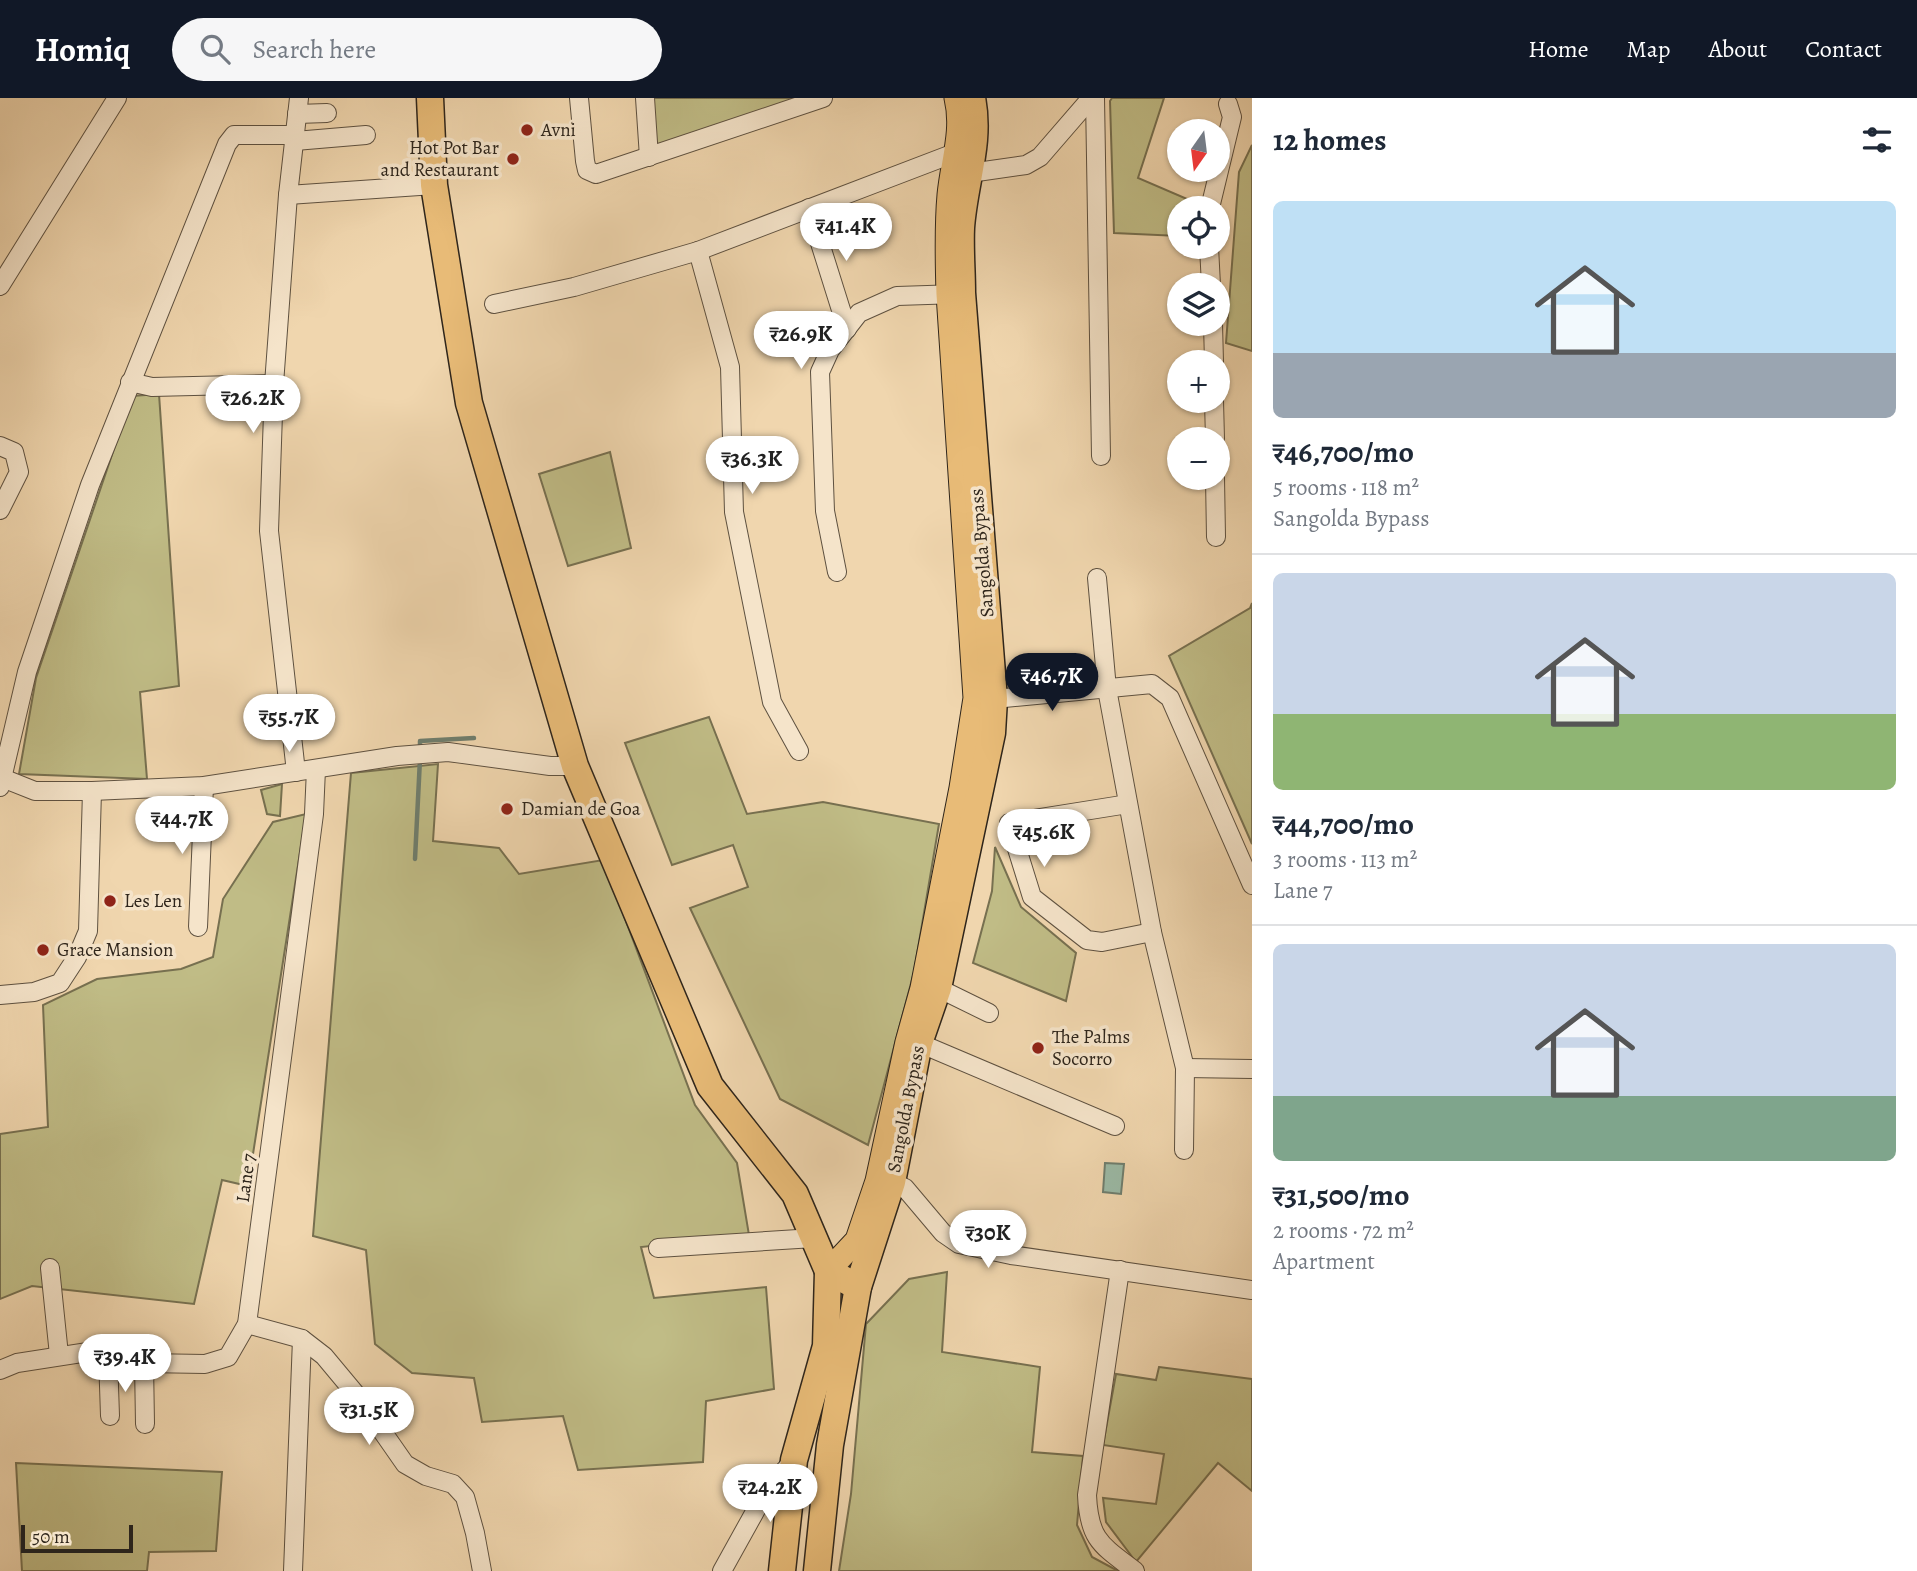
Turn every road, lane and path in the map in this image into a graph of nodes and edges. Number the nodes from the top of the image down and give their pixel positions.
1 (117, 98) edge
2 (430, 98) edge
3 (579, 98) edge
4 (645, 98) edge
5 (956, 98) edge
6 (972, 98) edge
7 (1093, 98) edge
8 (818, 99) edge
9 (1226, 100) edge
10 (298, 106) edge
11 (327, 113) dead end
12 (366, 135) dead end
13 (295, 138) junction
14 (649, 157) junction
15 (967, 157) junction
16 (434, 185) junction
17 (288, 195) junction
18 (1213, 196) edge
19 (809, 208) junction
20 (698, 251) junction
21 (0, 286) edge
22 (955, 294) junction
23 (494, 304) dead end
24 (847, 328) junction
25 (130, 382) junction
26 (274, 384) junction
27 (0, 446) edge
28 (1101, 456) dead end
29 (1215, 490) edge
30 (0, 510) edge
31 (1216, 537) dead end
32 (837, 572) dead end
33 (1097, 578) dead end
34 (1107, 689) junction
35 (994, 699) junction
36 (799, 751) dead end
37 (575, 766) junction
38 (317, 769) junction
39 (296, 772) junction
40 (1, 781) edge
41 (204, 786) junction
42 (92, 791) junction
43 (1128, 804) junction
44 (1252, 885) edge
45 (198, 927) dead end
46 (1153, 932) junction
47 (938, 988) junction
48 (0, 995) edge
49 (989, 1013) dead end
50 (919, 1042) junction
51 (1185, 1068) junction
52 (1252, 1069) edge
53 (1115, 1125) dead end
54 (1184, 1150) dead end
55 (892, 1182) junction
56 (814, 1238) junction
57 (658, 1248) dead end
58 (50, 1268) dead end
59 (1120, 1270) junction
60 (828, 1271) junction
61 (858, 1287) junction
62 (1252, 1290) edge
63 (247, 1324) junction
64 (302, 1339) junction
65 (59, 1355) junction
66 (108, 1356) junction
67 (144, 1363) junction
68 (0, 1370) edge
69 (110, 1416) dead end
70 (145, 1424) dead end
71 (794, 1460) junction
72 (293, 1571) edge
73 (481, 1571) edge
74 (722, 1571) edge
75 (782, 1571) edge
76 (817, 1571) edge
77 (1135, 1571) edge

1 - 21 street
2 - 16 highway
3 - 14 street
4 - 14 street
5 - 15 main road, Sangolda Bypass
6 - 15 highway, Sangolda Bypass
7 - 15 street
7 - 28 street
8 - 14 street
9 - 18 street
10 - 11 street
10 - 13 street
12 - 13 street
13 - 17 street
13 - 25 street
15 - 19 street
15 - 22 highway, Sangolda Bypass
16 - 17 street
16 - 37 highway
17 - 26 street
19 - 20 street
19 - 24 street
20 - 23 street
20 - 36 street
22 - 24 street
22 - 35 highway, Sangolda Bypass
22 - 60 main road, Sangolda Bypass
24 - 32 street
25 - 26 street
25 - 40 street
26 - 39 street
27 - 30 street
29 - 31 street
33 - 34 street
34 - 35 street
34 - 43 street
34 - 44 street
35 - 47 highway, Sangolda Bypass
37 - 38 street
37 - 56 highway
38 - 39 street
38 - 63 street, Lane 7
39 - 41 street
40 - 42 street
41 - 42 street
41 - 45 street
42 - 48 street
43 - 46 street
43 - 46 street
46 - 51 street
47 - 49 street
47 - 50 highway, Sangolda Bypass
50 - 53 street
50 - 55 highway, Sangolda Bypass
51 - 52 street
51 - 54 street
55 - 59 street
55 - 61 highway, Sangolda Bypass
56 - 57 street
56 - 60 highway
58 - 65 street
59 - 62 street
59 - 77 street
60 - 61 highway
60 - 71 highway
61 - 76 highway, Sangolda Bypass
63 - 64 street
63 - 67 street, Lane 7
64 - 72 street
64 - 73 street
65 - 66 street, Lane 7
65 - 68 street, Lane 7
66 - 67 street, Lane 7
66 - 69 street
67 - 70 street
71 - 74 street
71 - 75 highway

